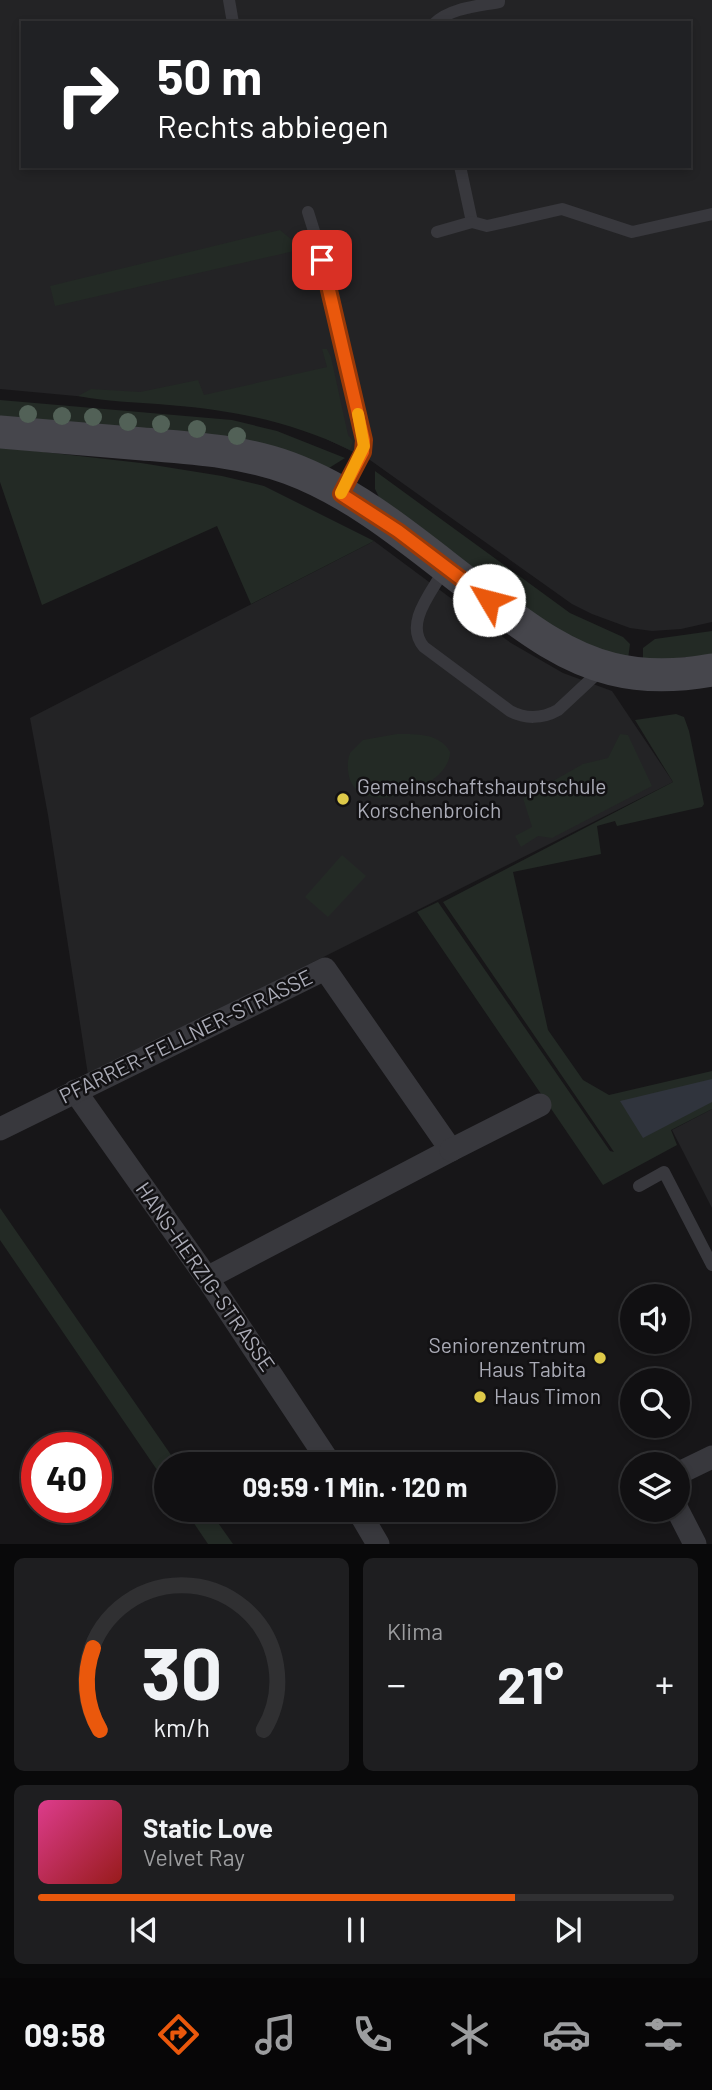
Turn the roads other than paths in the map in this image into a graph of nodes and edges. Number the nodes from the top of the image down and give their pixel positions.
1 (229, 0) edge
2 (499, 0) edge
3 (233, 21) edge
4 (437, 21) edge
5 (460, 168) edge
6 (308, 212) dead end
7 (712, 214) edge
8 (472, 222) junction
9 (437, 232) dead end
10 (0, 432) edge
11 (341, 494) junction
12 (446, 568) junction
13 (604, 667) junction
14 (712, 670) edge
15 (75, 1091) junction
16 (540, 1105) dead end
17 (0, 1129) edge
18 (451, 1150) junction
19 (639, 1186) dead end
20 (712, 1265) edge
21 (207, 1278) junction
22 (322, 1452) edge
23 (712, 1457) edge
24 (690, 1468) edge
25 (365, 1522) edge
26 (684, 1522) edge
27 (378, 1544) edge
28 (695, 1544) edge

1 - 3 lane
2 - 4 lane
5 - 8 lane
6 - 11 lane
7 - 8 lane
8 - 9 lane
10 - 11 street
11 - 12 street
12 - 13 street
12 - 13 lane
13 - 14 street
15 - 17 street, PFARRER-FELLNER-STRASSE
15 - 18 street, PFARRER-FELLNER-STRASSE
15 - 21 street, HANS-HERZIG-STRASSE
16 - 18 street
18 - 21 street
19 - 20 lane
21 - 22 street, HANS-HERZIG-STRASSE
23 - 24 street
25 - 27 street
26 - 28 street

